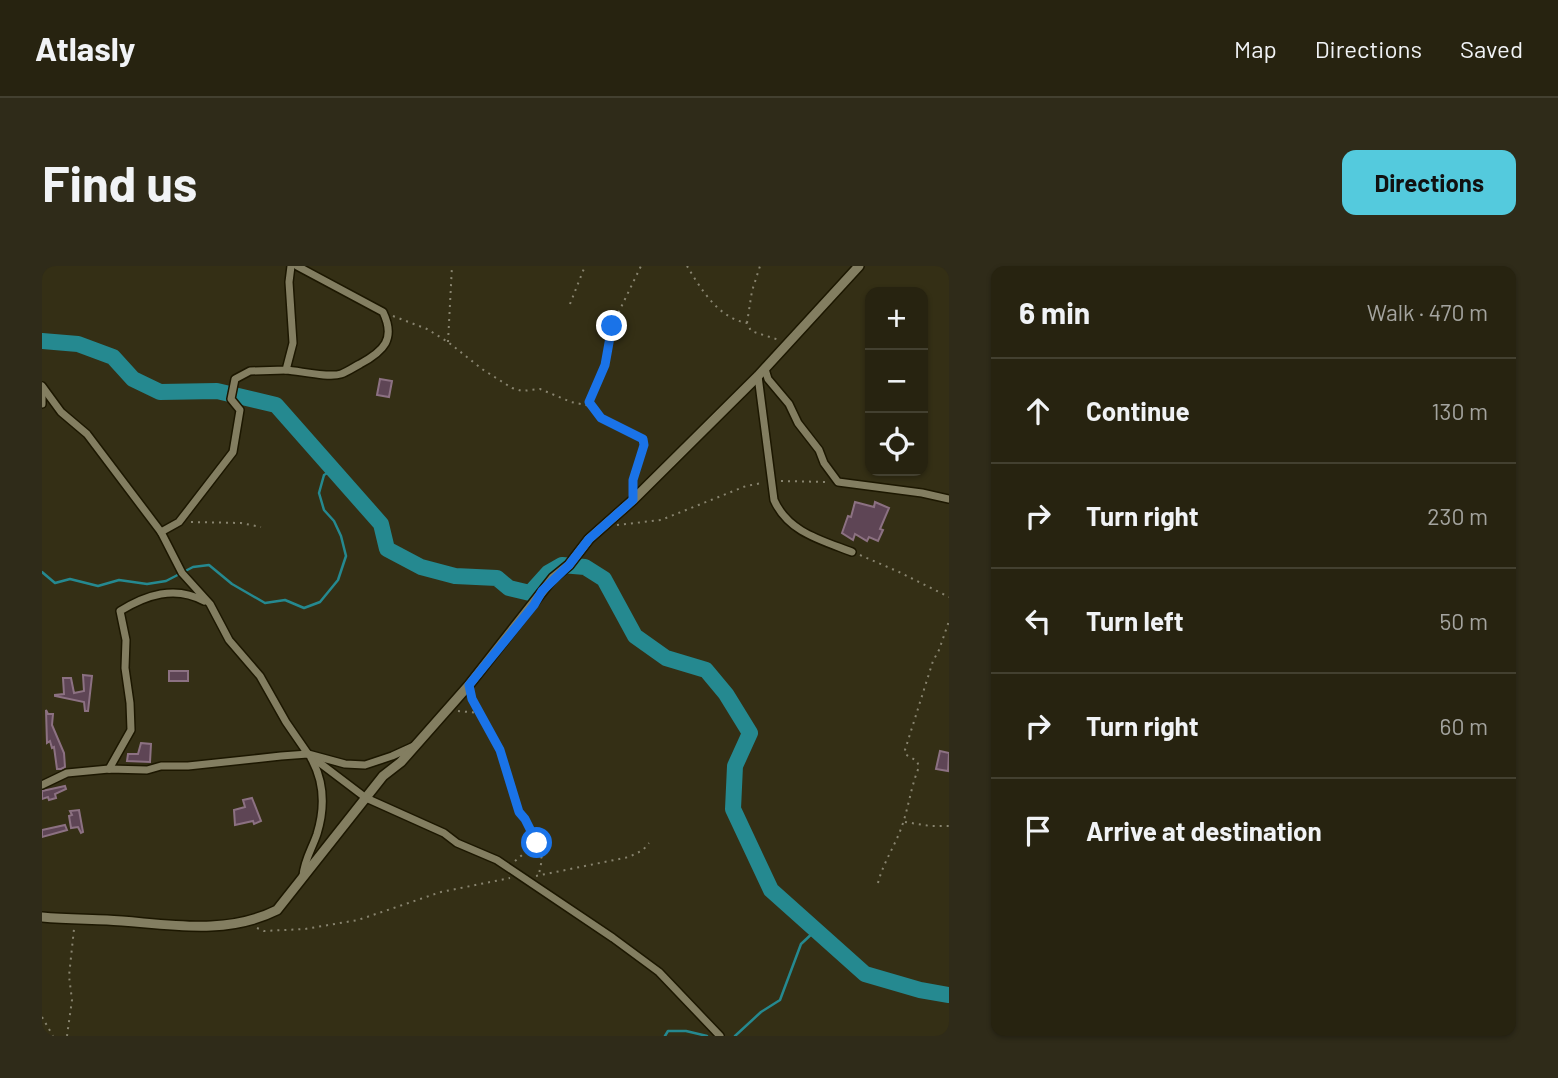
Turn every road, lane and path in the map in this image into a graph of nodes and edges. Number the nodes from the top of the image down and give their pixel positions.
1 (294, 266) edge
2 (452, 266) edge
3 (585, 266) edge
4 (641, 266) edge
5 (687, 266) edge
6 (760, 266) edge
7 (859, 266) edge
8 (570, 304) dead end
9 (383, 312) junction
10 (747, 323) junction
11 (789, 341) junction
12 (448, 342) junction
13 (286, 370) junction
14 (762, 373) junction
15 (42, 386) edge
16 (42, 404) edge
17 (591, 406) junction
18 (773, 481) junction
19 (838, 482) junction
20 (949, 499) edge
21 (633, 500) junction
22 (179, 522) junction
23 (606, 526) junction
24 (261, 527) dead end
25 (161, 532) junction
26 (852, 552) joint
27 (949, 597) edge
28 (210, 604) junction
29 (949, 621) edge
30 (469, 685) junction
31 (448, 709) junction
32 (479, 713) junction
33 (418, 743) junction
34 (308, 754) junction
35 (109, 769) junction
36 (42, 785) edge
37 (366, 797) junction
38 (904, 821) junction
39 (949, 826) edge
40 (537, 843) junction
41 (649, 843) dead end
42 (509, 868) junction
43 (539, 875) junction
44 (303, 876) junction
45 (525, 878) junction
46 (878, 883) dead end
47 (42, 917) edge
48 (75, 920) junction
49 (247, 922) junction
50 (42, 1017) edge
51 (53, 1036) edge
52 (66, 1036) edge
53 (720, 1036) edge

1 - 9 street
1 - 13 street
2 - 12 path
3 - 8 path
4 - 17 path
5 - 10 path
6 - 10 path
7 - 11 street
9 - 12 path
9 - 13 street
10 - 11 path
11 - 14 street
12 - 17 path
13 - 22 street
14 - 18 street
14 - 19 street
14 - 21 street
15 - 16 street
15 - 25 street
17 - 21 path
18 - 19 path
18 - 23 path
18 - 26 street
19 - 20 street
21 - 23 street
22 - 24 path
22 - 25 street
23 - 30 street
25 - 28 street
26 - 27 path
28 - 34 street
28 - 35 street
29 - 38 path
30 - 31 street
30 - 32 path
31 - 32 path
31 - 33 street
32 - 40 path
33 - 34 street
33 - 37 street
34 - 35 street
34 - 37 street
34 - 44 street
35 - 36 street
37 - 42 street
37 - 44 street
38 - 39 path
38 - 46 path
40 - 42 path
40 - 43 path
41 - 43 path
42 - 45 street
43 - 45 path
44 - 49 street
45 - 49 path
45 - 53 street
47 - 48 street
48 - 49 street
48 - 52 path
50 - 51 path

